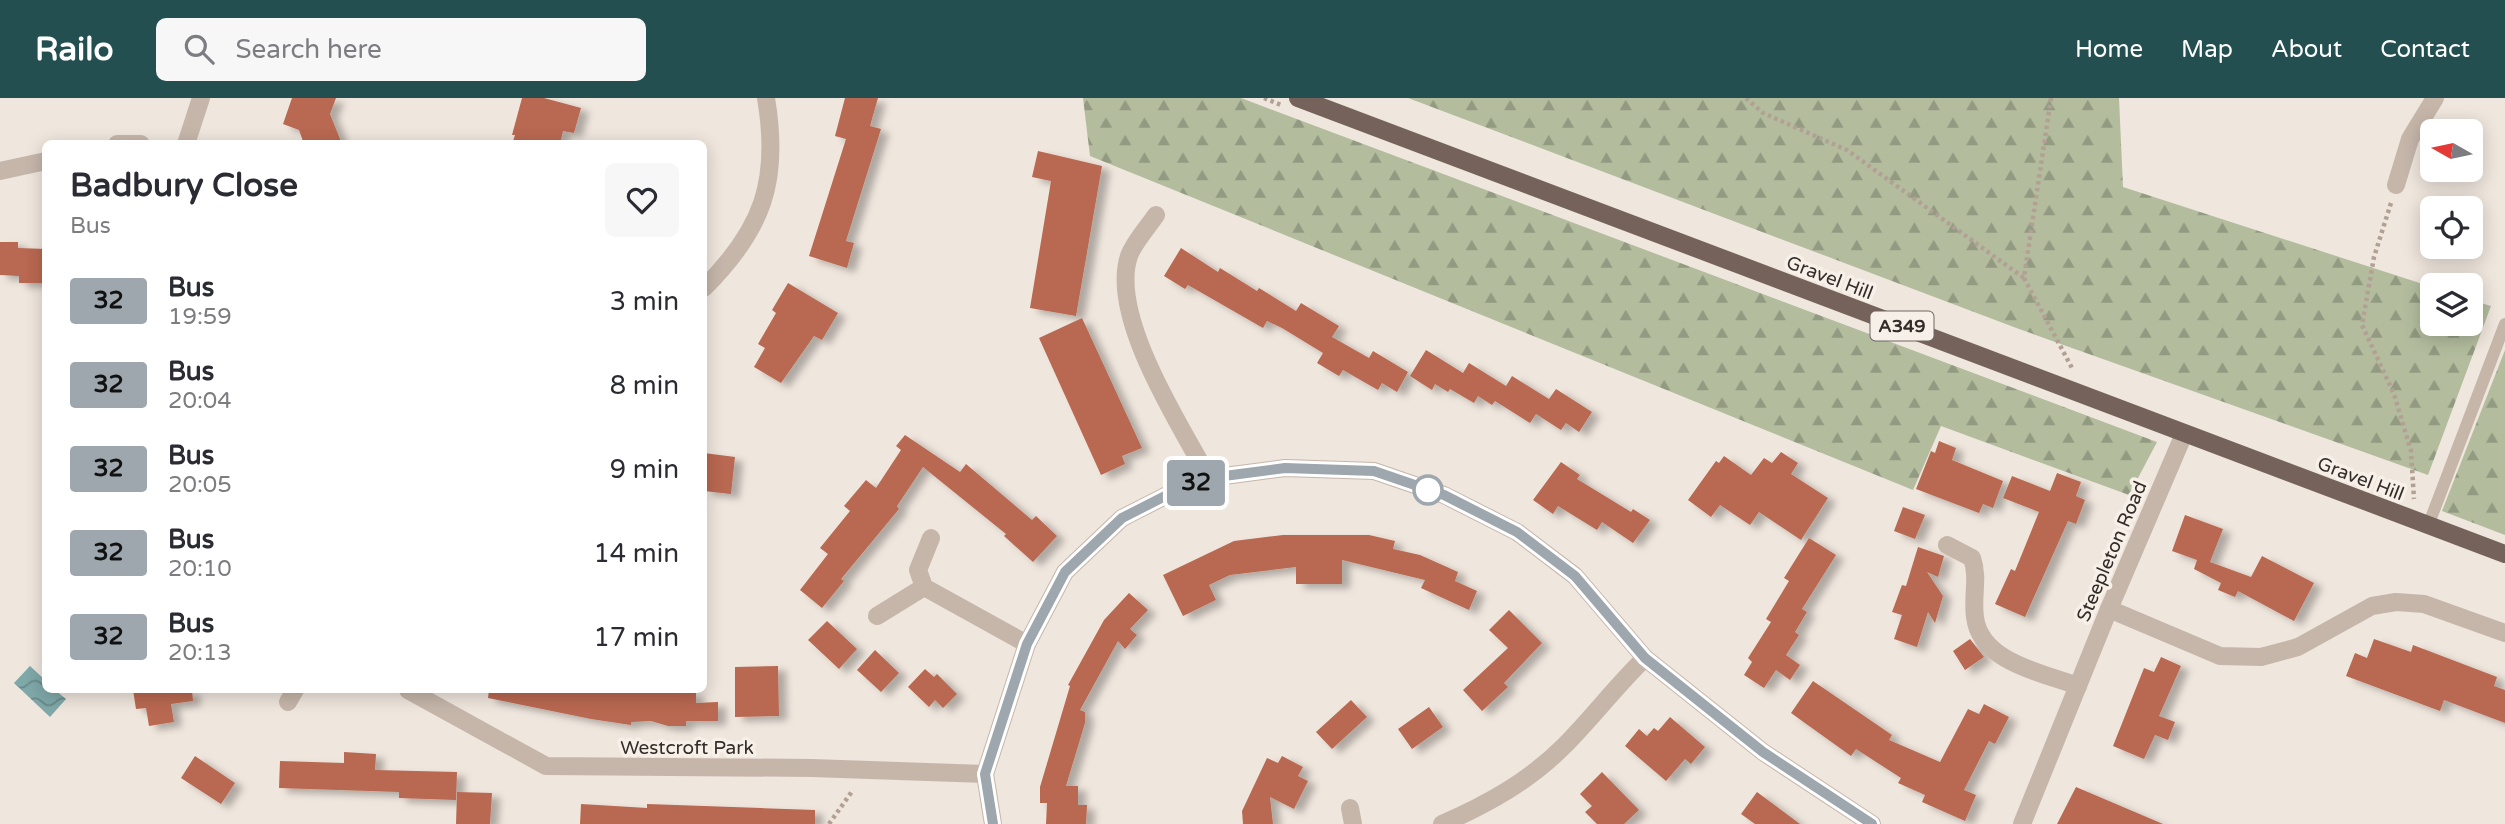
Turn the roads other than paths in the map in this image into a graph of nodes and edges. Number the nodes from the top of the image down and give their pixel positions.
1 (201, 98) edge
2 (766, 98) edge
3 (1298, 98) edge
4 (2435, 98) edge
5 (188, 140) edge
6 (42, 162) edge
7 (0, 171) edge
8 (2396, 185) road end
9 (1156, 215) dead end
10 (707, 285) edge
11 (2505, 324) edge
12 (2185, 433) junction
13 (1209, 478) junction
14 (2422, 523) junction
15 (931, 538) dead end
16 (1947, 545) dead end
17 (2505, 554) edge
18 (924, 587) junction
19 (2109, 609) junction
20 (877, 616) dead end
21 (2505, 633) edge
22 (1027, 644) junction
23 (1645, 658) junction
24 (2078, 686) junction
25 (413, 693) edge
26 (985, 774) junction
27 (1867, 823) edge
28 (993, 824) edge
29 (1442, 824) edge
30 (2022, 824) edge

1 - 5 street
2 - 10 street
3 - 12 main road, Gravel Hill / A349
4 - 8 street
6 - 7 street
9 - 13 street
11 - 14 lane
12 - 14 main road, Gravel Hill / A349
12 - 19 street, Steepleton Road
13 - 22 street
13 - 23 street
14 - 17 main road, Gravel Hill / A349
15 - 18 street
16 - 24 street
18 - 20 street
18 - 22 street
19 - 21 street
19 - 24 street, Steepleton Road
22 - 26 street
23 - 27 street
23 - 29 street
24 - 30 street, Steepleton Road
25 - 26 street, Westcroft Park
26 - 28 street

